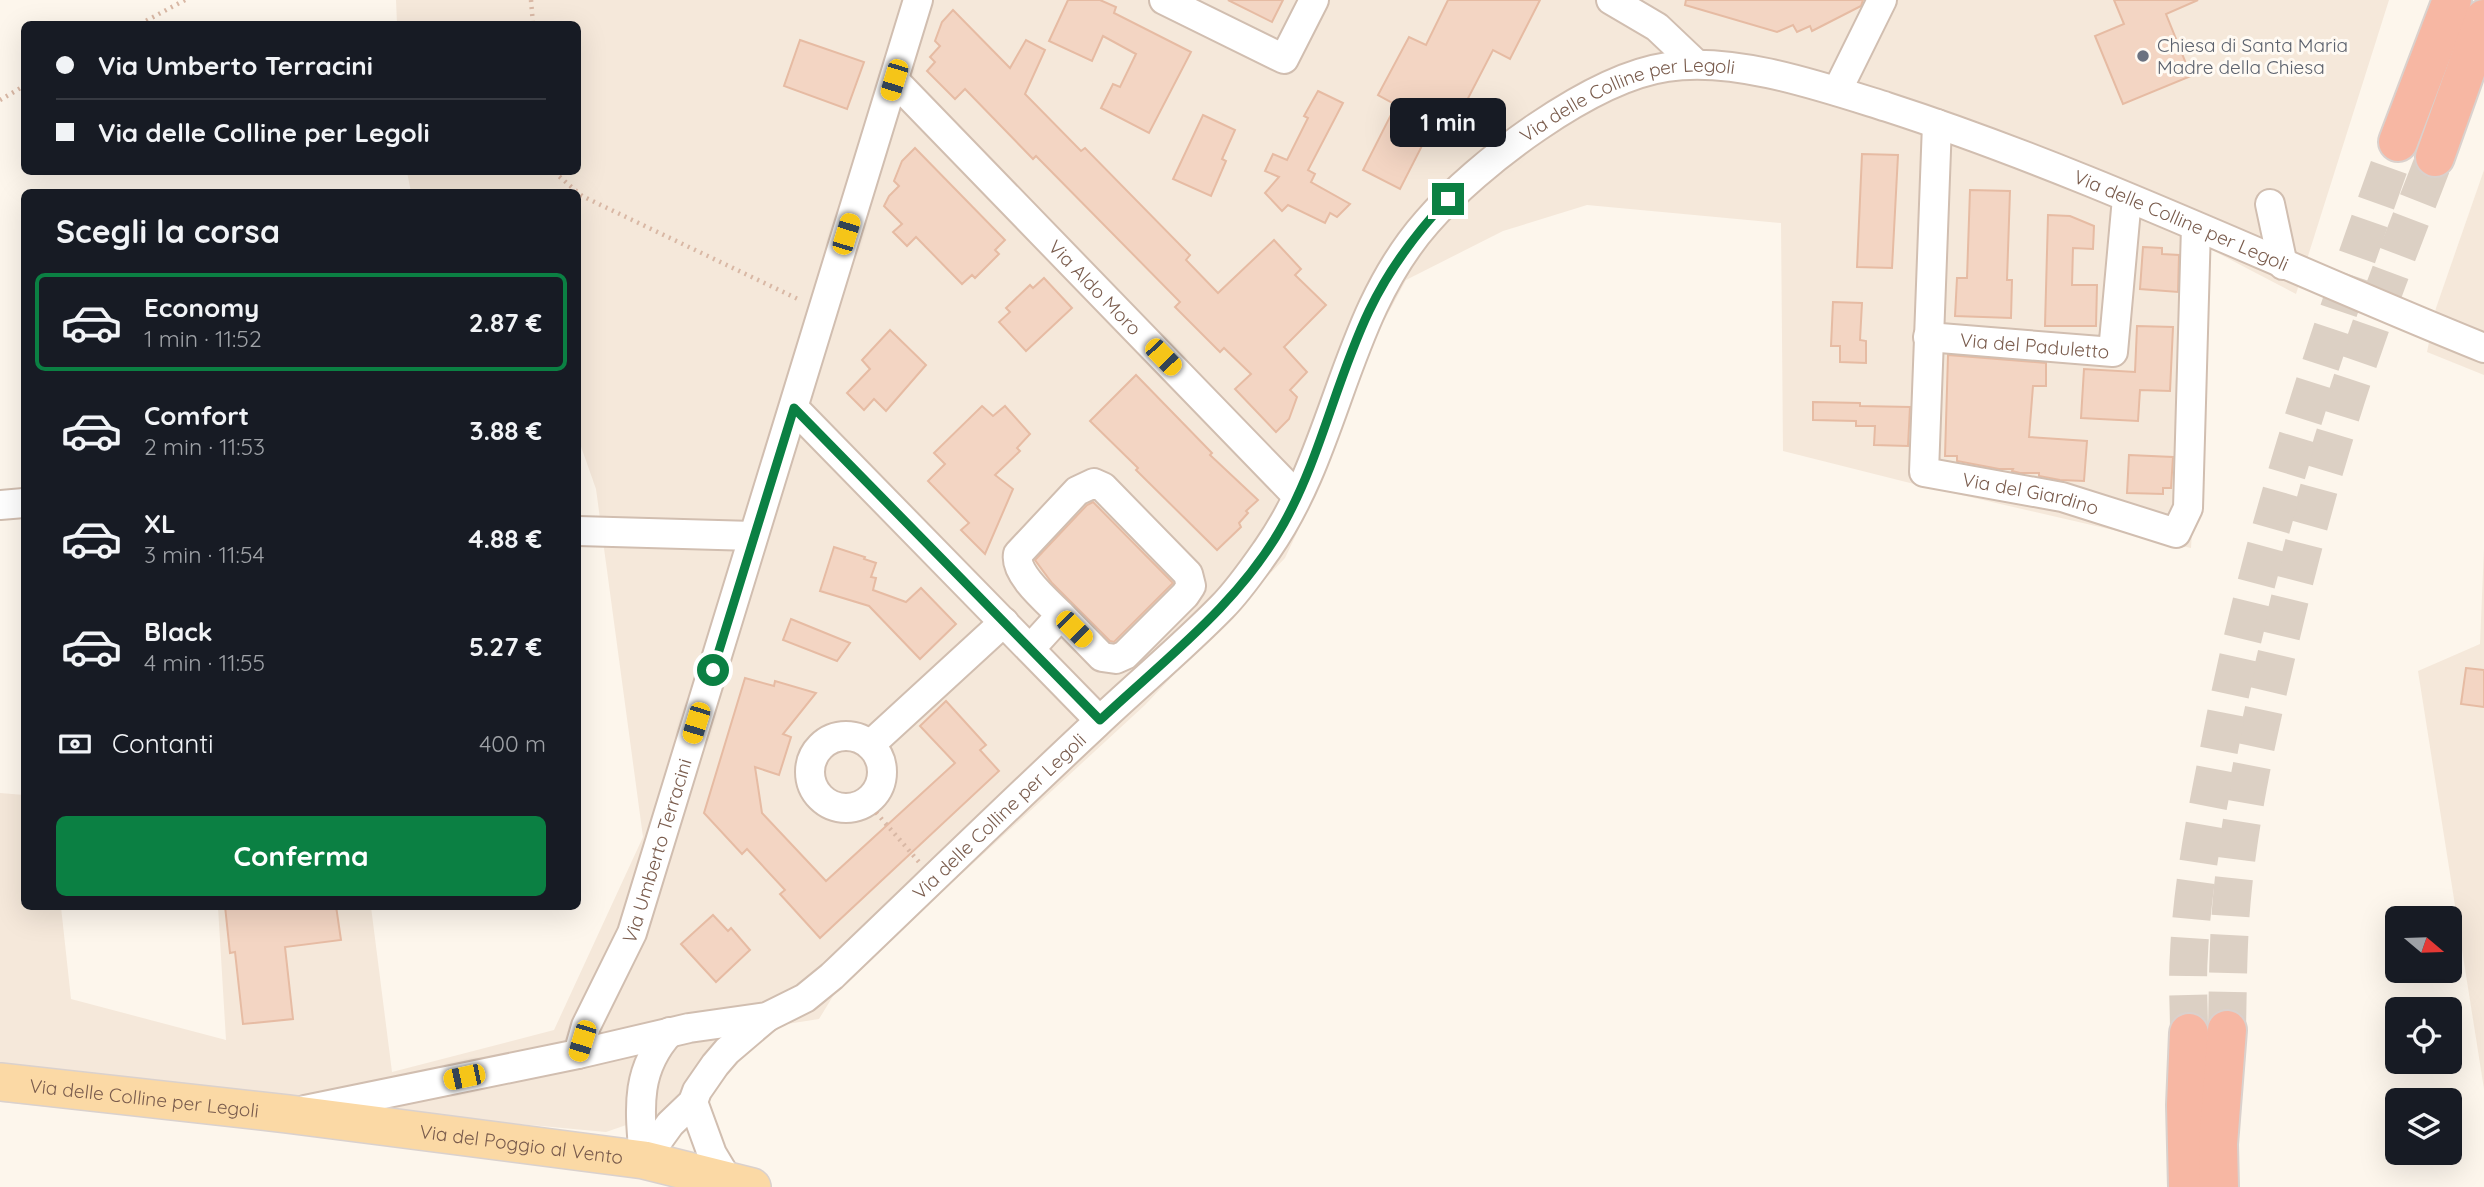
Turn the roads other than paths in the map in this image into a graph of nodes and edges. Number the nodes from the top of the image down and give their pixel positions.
1 (918, 0) edge
2 (1164, 0) edge
3 (1314, 0) edge
4 (1611, 0) edge
5 (1882, 0) edge
6 (2452, 0) edge
7 (2484, 19) edge
8 (1696, 64) junction
9 (894, 80) junction
10 (1837, 91) junction
11 (1937, 124) junction
12 (2398, 142) tunnel mouth
13 (2435, 156) tunnel mouth
14 (2127, 198) junction
15 (2270, 204) dead end
16 (2196, 227) junction
17 (2283, 265) junction
18 (1928, 337) junction
19 (2484, 348) edge
20 (794, 408) junction
21 (1297, 496) junction
22 (21, 503) edge
23 (0, 505) edge
24 (581, 531) edge
25 (753, 536) junction
26 (1061, 615) junction
27 (1004, 622) junction
28 (1030, 649) junction
29 (1100, 720) junction
30 (870, 745) junction
31 (767, 1017) junction
32 (2227, 1030) tunnel mouth
33 (670, 1032) junction
34 (2189, 1033) tunnel mouth
35 (578, 1055) junction
36 (0, 1082) edge
37 (693, 1102) junction
38 (288, 1114) junction
39 (644, 1160) junction
40 (739, 1183) edge
41 (2188, 1187) edge
42 (2219, 1187) edge

1 - 9 street, Via Umberto Terracini
2 - 3 street
4 - 8 street
5 - 10 street
6 - 12 highway
7 - 13 highway
8 - 10 street, Via delle Colline per Legoli
8 - 21 street, Via delle Colline per Legoli
9 - 20 street, Via Umberto Terracini
9 - 21 street, Via Aldo Moro
10 - 11 street, Via delle Colline per Legoli
11 - 14 street, Via delle Colline per Legoli
11 - 18 street, Via del Giardino
14 - 16 street, Via delle Colline per Legoli
14 - 18 street, Via del Paduletto
15 - 17 street
16 - 17 street, Via delle Colline per Legoli
16 - 18 street, Via del Giardino
17 - 19 street, Via delle Colline per Legoli
20 - 25 street, Via Umberto Terracini
20 - 27 street
21 - 29 street, Via delle Colline per Legoli
22 - 23 street
24 - 25 street
25 - 35 street, Via Umberto Terracini
26 - 26 street
26 - 28 street
27 - 28 street
27 - 30 street
28 - 29 street
29 - 31 street, Via delle Colline per Legoli
30 - 30 street
31 - 33 street
31 - 37 street
32 - 42 highway
33 - 35 street
33 - 39 street
34 - 41 highway
35 - 38 street
36 - 38 main road, Via delle Colline per Legoli
37 - 39 street
37 - 40 street
38 - 39 main road, Via del Poggio al Vento
39 - 40 main road, Via del Poggio al Vento

